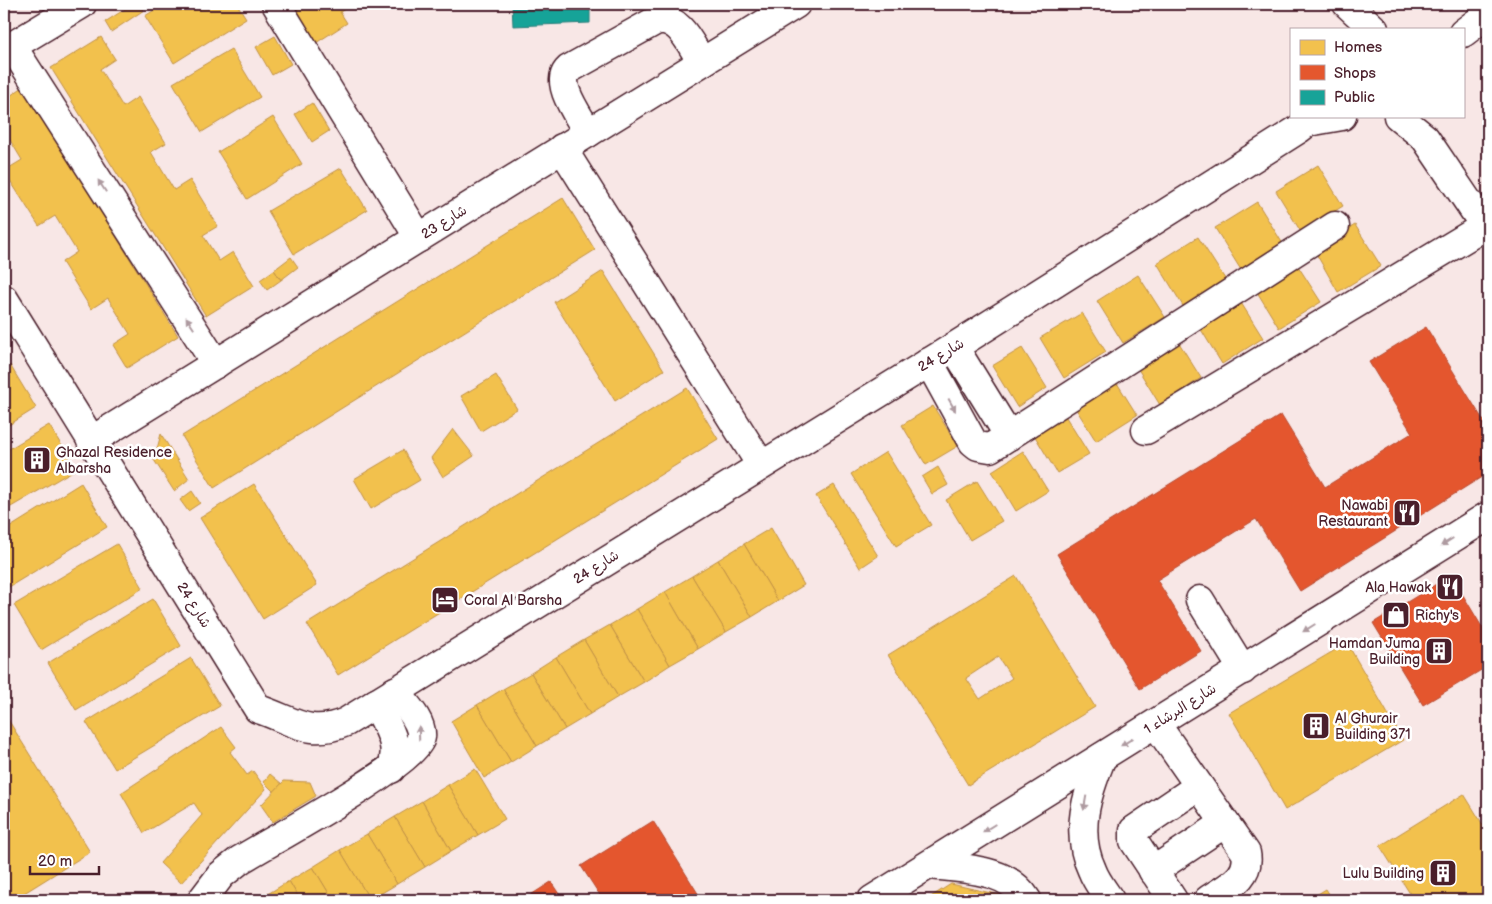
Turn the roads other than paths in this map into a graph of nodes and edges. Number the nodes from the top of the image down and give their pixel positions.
1 (82, 4) edge
2 (276, 4) edge
3 (796, 4) edge
4 (1337, 4) edge
5 (1347, 4) edge
6 (1345, 28) edge
7 (1373, 28) edge
8 (8, 49) edge
9 (702, 62) junction
10 (1400, 118) edge
11 (1427, 118) edge
12 (1312, 119) edge
13 (588, 132) junction
14 (562, 148) junction
15 (1439, 158) junction
16 (1335, 226) dead end
17 (1487, 229) edge
18 (419, 238) junction
19 (4, 300) edge
20 (954, 347) junction
21 (929, 362) junction
22 (216, 364) junction
23 (1146, 430) dead end
24 (1009, 436) junction
25 (91, 442) junction
26 (761, 466) junction
27 (1488, 516) edge
28 (1200, 600) dead end
29 (1243, 670) junction
30 (385, 697) junction
31 (1156, 724) junction
32 (1102, 758) junction
33 (1199, 786) junction
34 (1225, 823) junction
35 (931, 864) junction
36 (1154, 871) junction
37 (202, 900) edge
38 (872, 900) edge
39 (1027, 900) edge
40 (1110, 900) edge
41 (1173, 900) edge
42 (1208, 900) edge

1 - 8 street
2 - 18 street
3 - 9 street, شارع 23
4 - 6 street
5 - 7 street
22 -> 8 street
9 - 13 street, شارع 23
9 - 13 street
10 - 15 street
11 - 15 street
12 - 20 street, شارع 24
13 - 14 street, شارع 23
14 - 18 street, شارع 23
14 - 26 street
15 - 17 street
16 - 24 street
17 - 23 street
18 - 22 street, شارع 23
19 - 25 street, شارع 24
20 - 21 street, شارع 24
20 - 24 street
21 -> 24 street
21 - 26 street, شارع 24
22 - 25 street, شارع 23
25 - 30 street, شارع 24
26 - 30 street, شارع 24
27 -> 29 street, شارع البرشاء 1
28 - 29 street
29 - 31 street, شارع البرشاء 1
30 - 37 street
31 -> 32 street, شارع البرشاء 1
31 - 33 street
32 -> 35 street, شارع البرشاء 1
32 -> 40 street
33 - 34 street
33 - 36 street
34 - 36 street
34 - 42 street
35 - 38 street, شارع البرشاء 1
35 - 39 street
36 - 41 street

